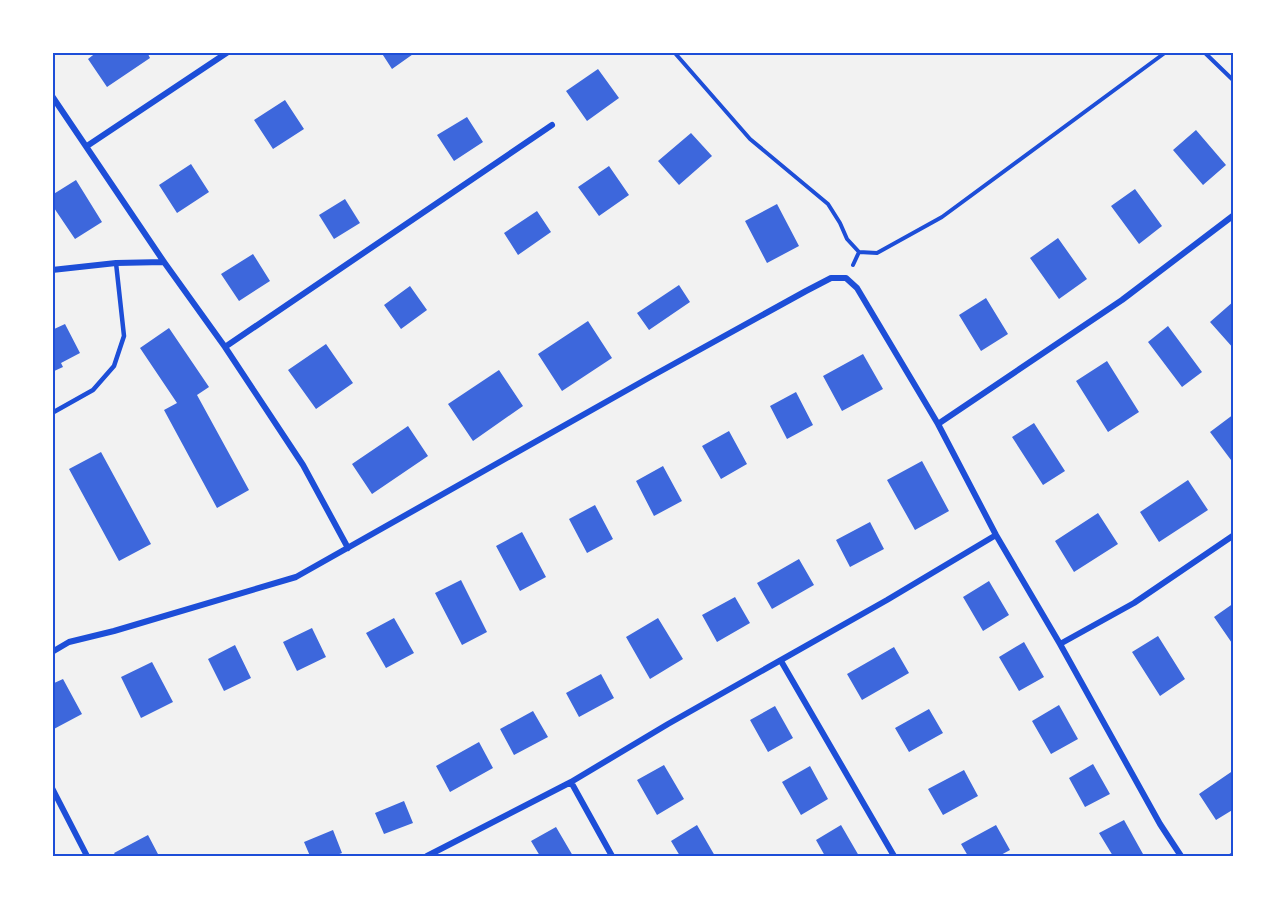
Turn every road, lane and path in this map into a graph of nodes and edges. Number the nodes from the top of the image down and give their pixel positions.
1 (228, 52) edge
2 (674, 52) edge
3 (1166, 52) edge
4 (1204, 52) edge
5 (1233, 81) edge
6 (52, 96) edge
7 (552, 125) dead end
8 (87, 146) junction
9 (1233, 215) edge
10 (164, 262) junction
11 (116, 263) junction
12 (52, 270) edge
13 (225, 347) junction
14 (52, 413) edge
15 (938, 424) junction
16 (996, 535) junction
17 (1233, 535) edge
18 (348, 548) junction
19 (1060, 644) junction
20 (52, 652) edge
21 (781, 661) junction
22 (571, 782) junction
23 (52, 788) edge
24 (87, 856) edge
25 (427, 856) edge
26 (612, 856) edge
27 (894, 856) edge
28 (1181, 856) edge

1 - 8 street
2 - 3 path
4 - 5 path
6 - 8 street
7 - 13 street
8 - 10 street
9 - 15 street
10 - 11 street
10 - 13 street
11 - 12 street
11 - 14 lane
13 - 18 street
15 - 16 street
15 - 18 street
16 - 19 street
16 - 21 street
17 - 19 street
18 - 20 street
19 - 28 street
21 - 22 street
21 - 27 street
22 - 25 street
22 - 26 street
23 - 24 street

